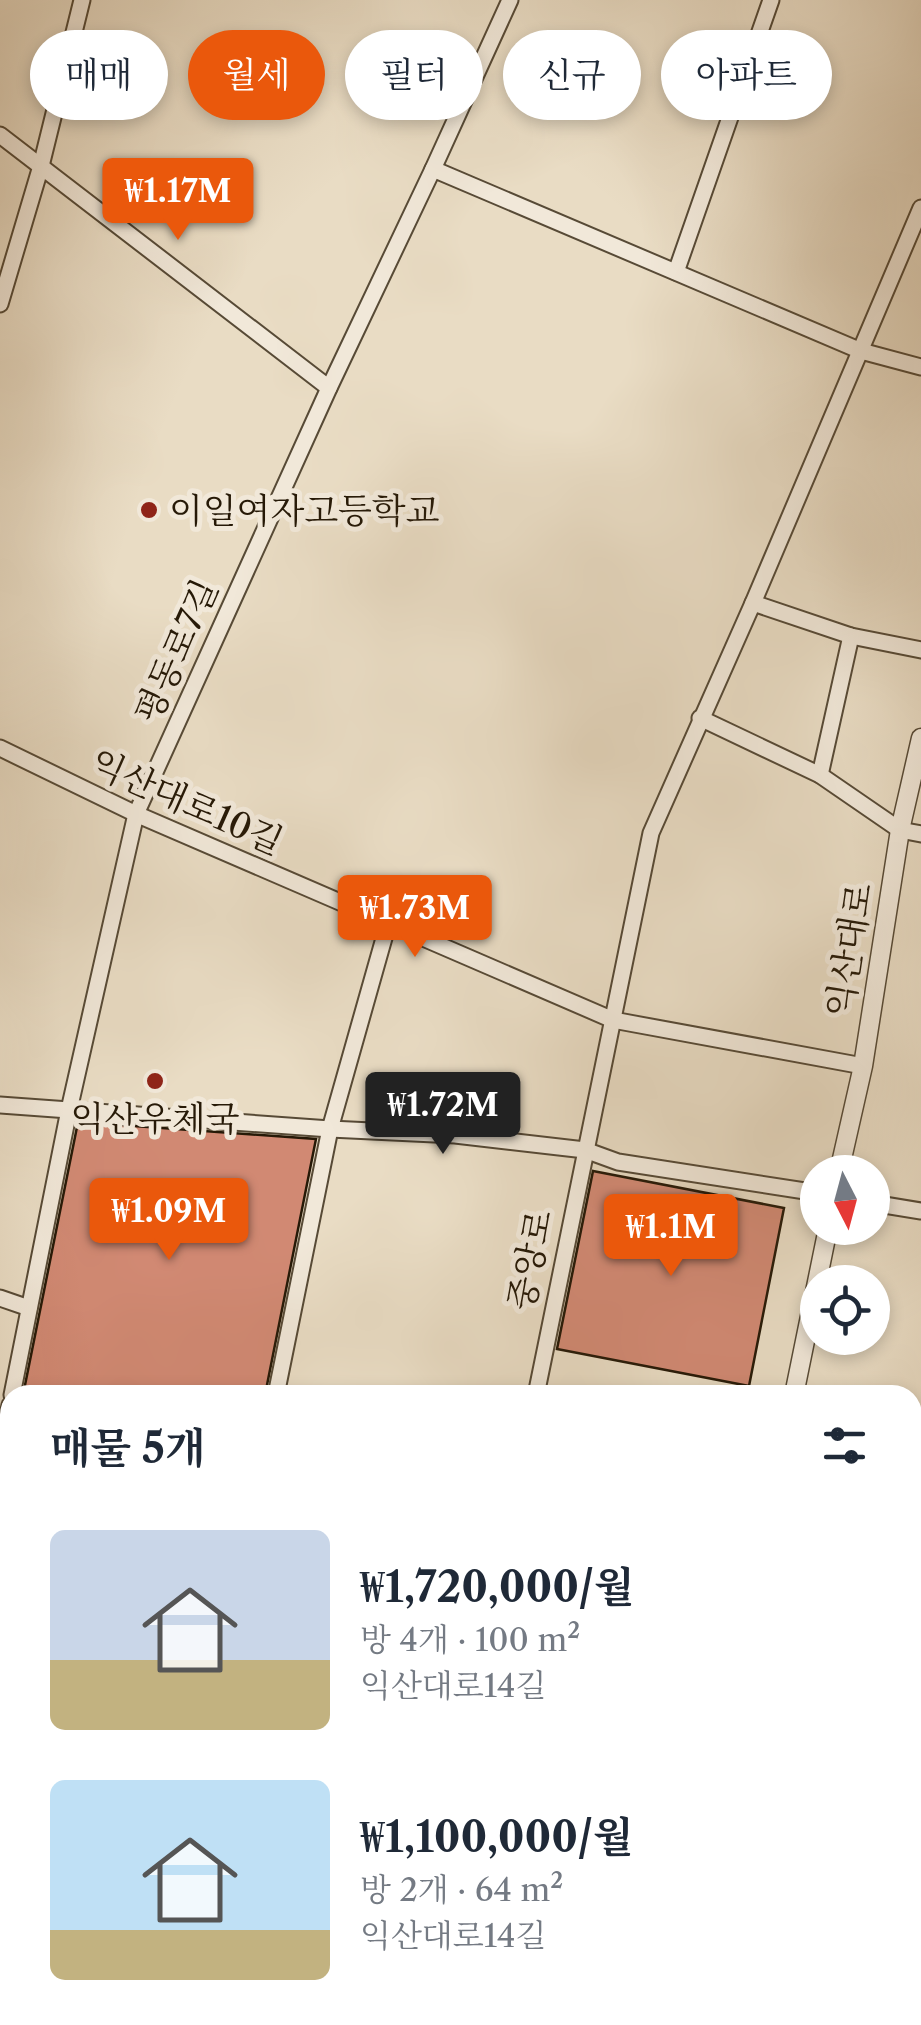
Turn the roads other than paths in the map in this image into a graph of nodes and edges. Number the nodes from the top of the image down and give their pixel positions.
1 (82, 0) edge
2 (510, 0) edge
3 (771, 0) edge
4 (0, 134) edge
5 (41, 166) junction
6 (433, 169) junction
7 (921, 208) edge
8 (676, 272) junction
9 (0, 304) edge
10 (860, 352) junction
11 (921, 367) edge
12 (328, 388) junction
13 (753, 603) junction
14 (852, 636) junction
15 (921, 650) edge
16 (700, 718) junction
17 (921, 738) edge
18 (0, 748) edge
19 (820, 774) junction
20 (136, 814) junction
21 (900, 830) junction
22 (921, 834) edge
23 (388, 924) junction
24 (613, 1020) junction
25 (864, 1066) junction
26 (0, 1105) edge
27 (69, 1110) junction
28 (330, 1129) junction
29 (585, 1150) junction
30 (844, 1155) edge
31 (800, 1190) edge
32 (890, 1206) edge
33 (921, 1212) edge
34 (825, 1245) edge
35 (0, 1298) edge
36 (29, 1308) junction
37 (14, 1385) edge
38 (278, 1385) edge
39 (538, 1385) edge
40 (796, 1385) edge

1 - 5 street
2 - 6 street, 평동로7길
3 - 8 street
4 - 5 street
5 - 9 street
5 - 12 street
6 - 8 street
6 - 12 street, 평동로7길
7 - 10 street, 중앙로
8 - 10 street
10 - 11 street
10 - 13 street, 중앙로
12 - 20 street, 평동로7길
13 - 14 street
13 - 16 street, 중앙로
14 - 15 street
14 - 19 street
16 - 19 street
16 - 24 street, 중앙로
17 - 21 street, 익산대로
18 - 20 street, 익산대로10길
19 - 21 street
20 - 23 street, 익산대로10길
20 - 27 street, 평동로7길
21 - 22 street
21 - 25 street, 익산대로
23 - 24 street, 익산대로10길
23 - 28 street
24 - 25 street, 익산대로10길
24 - 29 street, 중앙로
25 - 30 street, 익산대로
26 - 27 street
27 - 28 street
27 - 36 street, 평동로7길
28 - 29 street
28 - 38 street
29 - 31 street
29 - 39 street, 중앙로
32 - 33 street
34 - 40 street
35 - 36 street
36 - 37 street, 평동로7길

